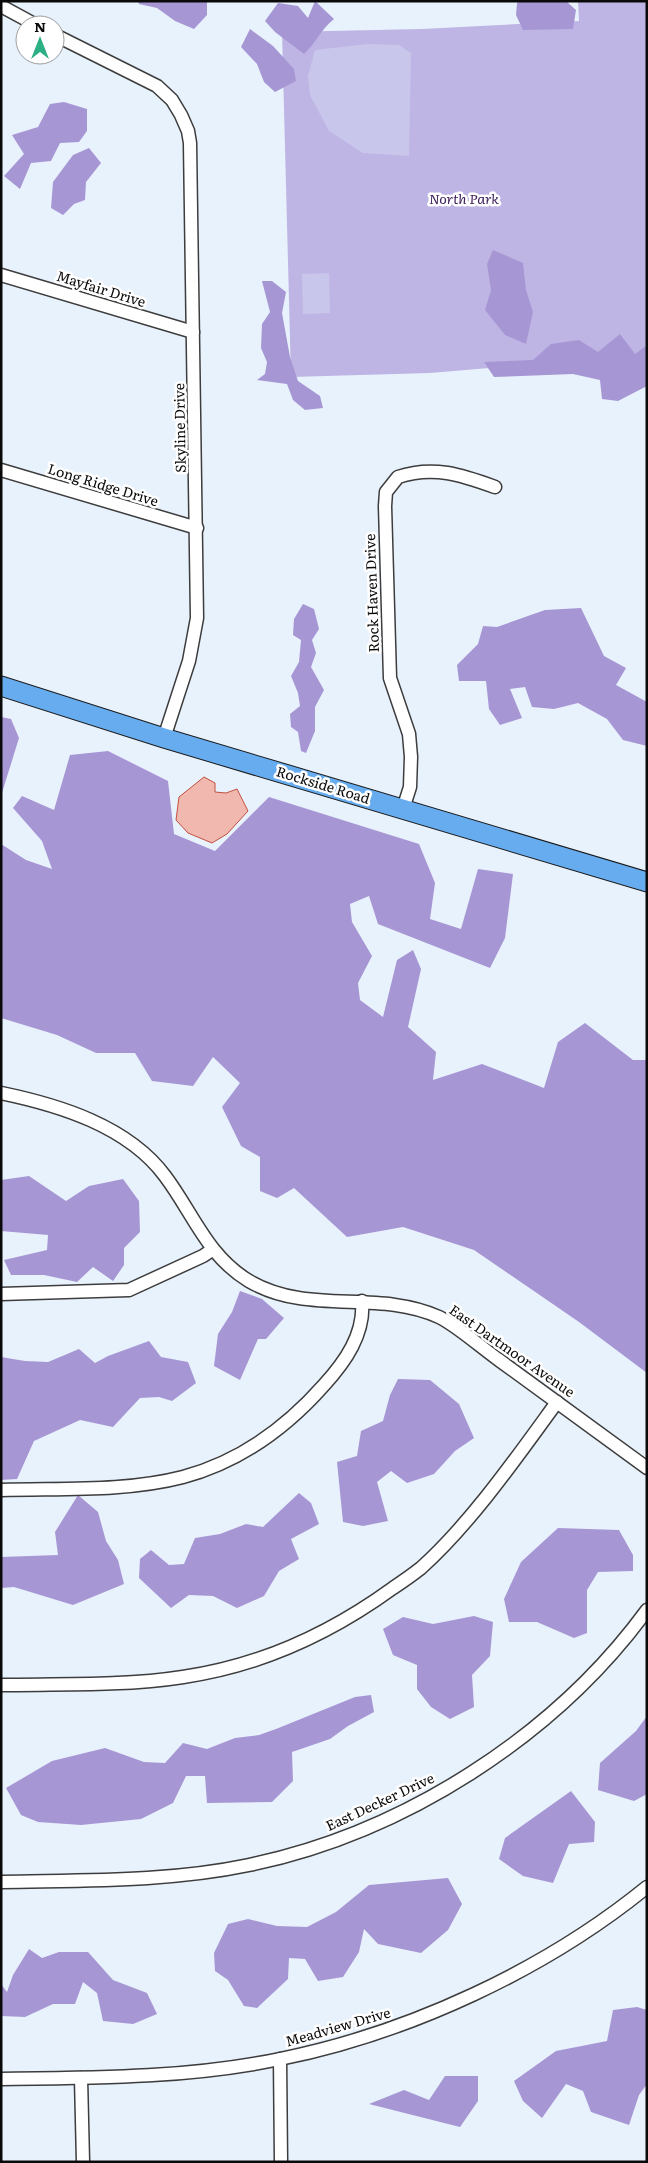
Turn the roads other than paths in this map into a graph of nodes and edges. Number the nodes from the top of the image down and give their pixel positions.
1 (1, 6) edge
2 (18, 15) edge
3 (65, 39) edge
4 (1, 275) edge
5 (193, 332) junction
6 (1, 470) edge
7 (495, 487) dead end
8 (197, 528) junction
9 (1, 686) edge
10 (164, 738) junction
11 (403, 809) junction
12 (647, 882) edge
13 (1, 1093) edge
14 (212, 1250) junction
15 (1, 1294) edge
16 (362, 1302) junction
17 (557, 1402) junction
18 (647, 1468) edge
19 (1, 1490) edge
20 (647, 1610) edge
21 (1, 1685) edge
22 (1, 1882) edge
23 (647, 1887) edge
24 (280, 2059) junction
25 (81, 2078) junction
26 (1, 2079) edge
27 (84, 2162) edge
28 (282, 2162) edge

1 - 2 street
3 - 5 street, Skyline Drive
4 - 5 street, Mayfair Drive
5 - 8 street, Skyline Drive
6 - 8 street, Long Ridge Drive
7 - 11 street, Rock Haven Drive
8 - 10 street, Skyline Drive
9 - 10 main road, Rockside Road
10 - 11 main road, Rockside Road
11 - 12 main road, Rockside Road
13 - 14 street, East Dartmoor Avenue
14 - 15 street
14 - 16 street, East Dartmoor Avenue
16 - 17 street, East Dartmoor Avenue
16 - 19 street
17 - 18 street, East Dartmoor Avenue
17 - 21 street
20 - 22 street, East Decker Drive
23 - 24 street, Meadview Drive
24 - 25 street, Meadview Drive
24 - 28 street
25 - 26 street, Meadview Drive
25 - 27 street

